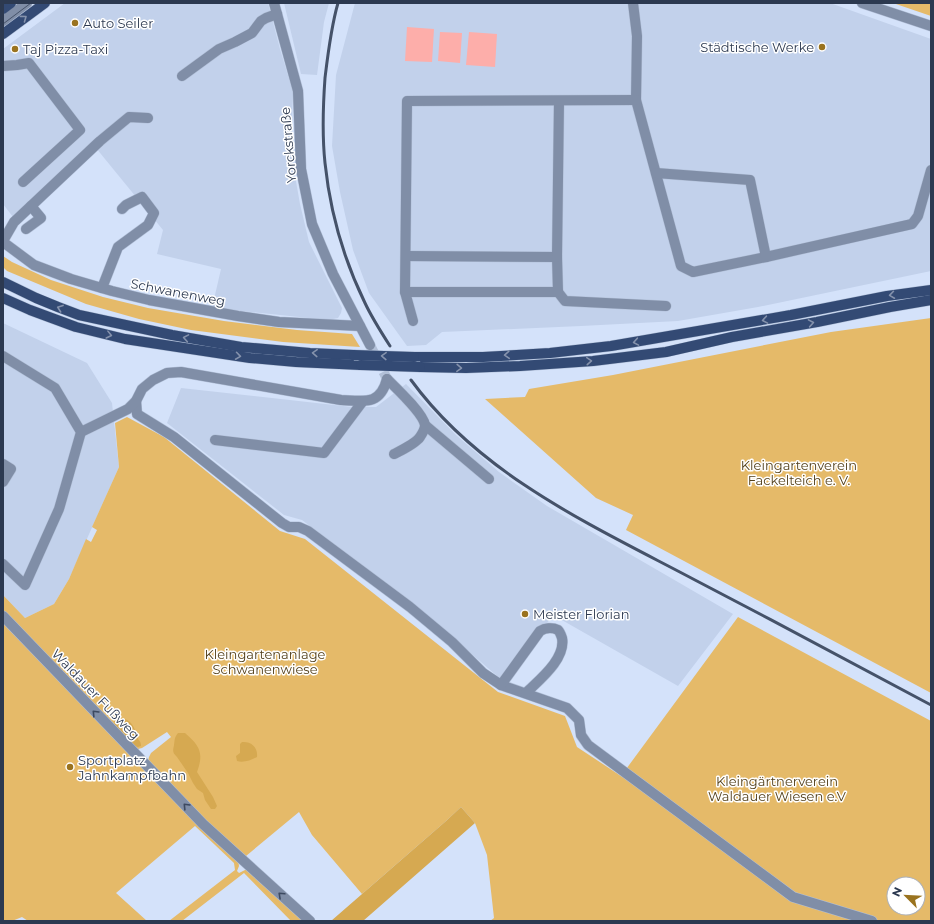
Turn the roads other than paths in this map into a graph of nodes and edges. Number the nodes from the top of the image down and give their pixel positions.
1 (11, 3) edge
2 (27, 3) edge
3 (45, 3) edge
4 (274, 3) edge
5 (633, 3) edge
6 (862, 3) edge
7 (3, 9) edge
8 (277, 14) junction
9 (3, 21) edge
10 (931, 26) edge
11 (3, 34) edge
12 (3, 66) edge
13 (182, 76) dead end
14 (636, 100) junction
15 (558, 101) junction
16 (148, 118) dead end
17 (931, 170) edge
18 (656, 173) junction
19 (23, 182) dead end
20 (31, 206) junction
21 (122, 209) dead end
22 (26, 229) dead end
23 (3, 242) edge
24 (406, 256) junction
25 (557, 257) junction
26 (766, 257) junction
27 (3, 282) edge
28 (102, 288) junction
29 (931, 290) edge
30 (405, 292) junction
31 (558, 292) junction
32 (3, 298) edge
33 (931, 300) edge
34 (666, 306) dead end
35 (413, 320) dead end
36 (360, 326) junction
37 (370, 345) tunnel mouth
38 (3, 356) edge
39 (136, 401) junction
40 (363, 401) junction
41 (425, 425) junction
42 (81, 432) junction
43 (215, 440) dead end
44 (394, 454) dead end
45 (3, 464) edge
46 (489, 479) dead end
47 (3, 482) edge
48 (3, 564) edge
49 (3, 616) edge
50 (501, 685) junction
51 (526, 693) junction
52 (310, 921) edge
53 (872, 921) edge

1 - 7 main road
2 - 9 street
11 -> 3 main road
4 - 8 street, Yorckstraße
5 - 14 street
6 - 10 street
8 - 13 street
8 - 36 street, Yorckstraße
12 - 19 street
14 - 15 street
14 - 18 street
15 - 24 street
15 - 25 street
16 - 20 street
17 - 26 street
18 - 26 street
18 - 26 street
20 - 22 street
20 - 23 street
21 - 28 street
23 - 28 street, Schwanenweg
24 - 25 street
24 - 30 street
25 - 31 street
29 -> 27 main road, bridge
28 - 36 street, Schwanenweg
30 - 31 street
30 - 35 street
31 - 34 street
32 -> 33 main road, bridge
36 - 37 street, Yorckstraße
38 - 42 street
39 - 40 street
39 - 42 street
39 - 50 street
40 - 41 street
40 - 43 street
41 - 44 street
41 - 46 street
42 - 48 street
45 - 47 street
52 -> 49 street, Waldauer Fußweg
50 - 51 street
50 - 51 street
51 - 53 street

